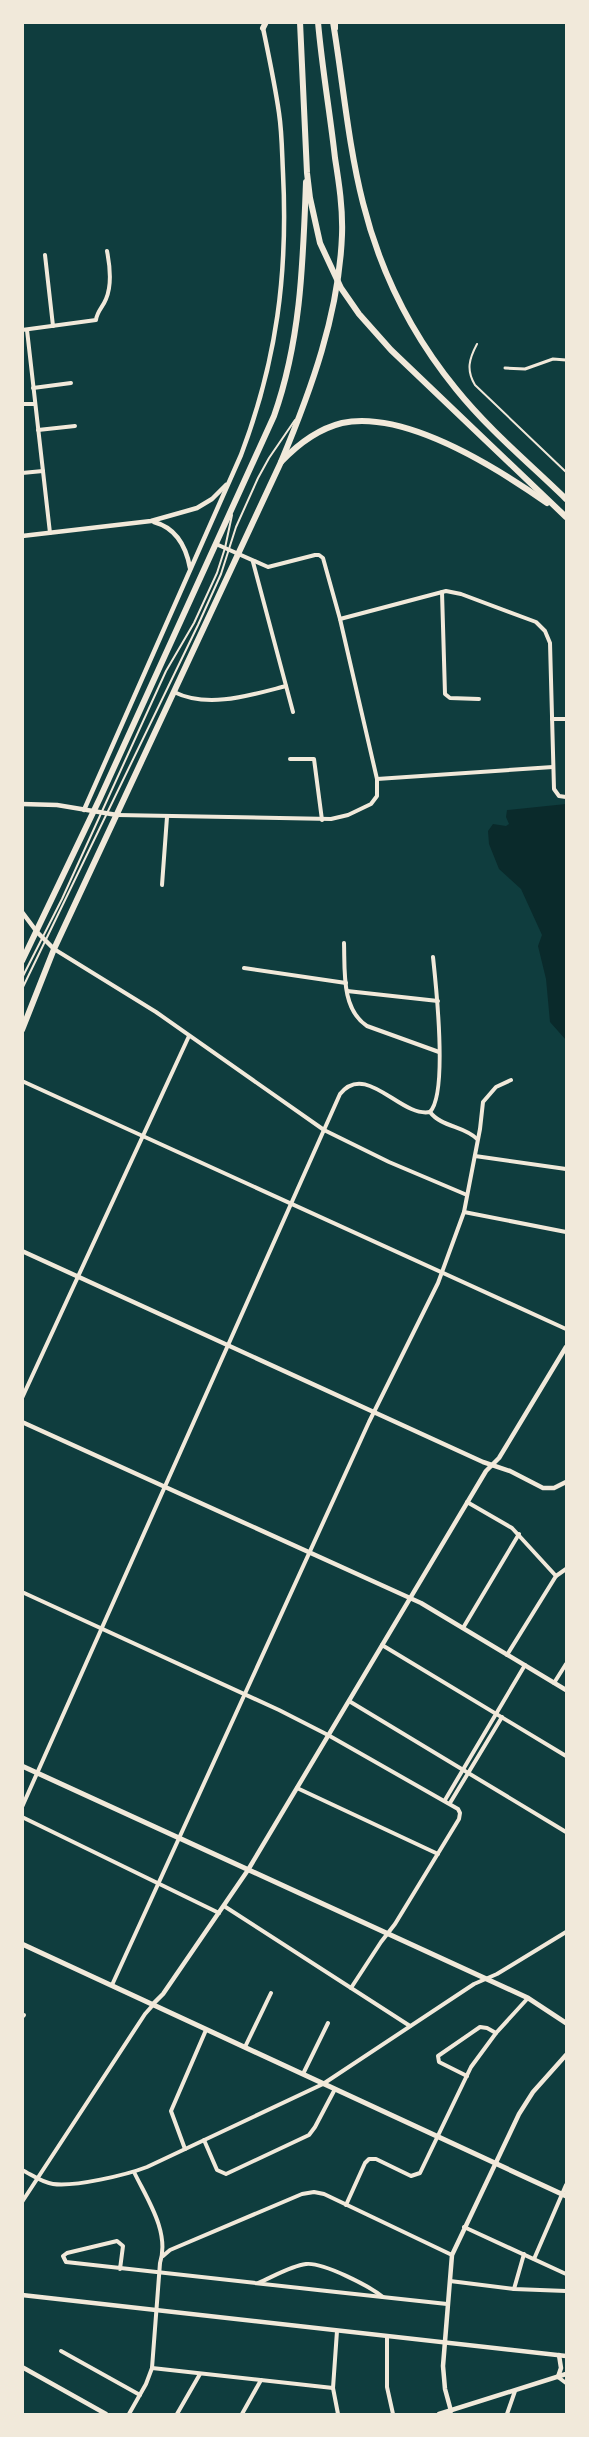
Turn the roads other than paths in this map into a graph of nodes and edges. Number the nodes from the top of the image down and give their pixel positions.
1 (300, 22) edge
2 (318, 22) edge
3 (335, 22) edge
4 (264, 24) edge
5 (307, 173) junction
6 (107, 251) dead end
7 (45, 255) dead end
8 (53, 326) junction
9 (25, 330) edge
10 (477, 344) dead end
11 (567, 360) edge
12 (505, 368) dead end
13 (71, 384) dead end
14 (33, 388) junction
15 (22, 404) edge
16 (35, 404) junction
17 (305, 405) junction
18 (75, 426) dead end
19 (38, 430) junction
20 (281, 462) junction
21 (43, 471) junction
22 (567, 472) edge
23 (22, 473) edge
24 (230, 481) junction
25 (554, 487) junction
26 (567, 494) edge
27 (567, 499) edge
28 (233, 506) junction
29 (566, 516) edge
30 (151, 521) junction
31 (50, 533) junction
32 (22, 536) edge
33 (215, 544) junction
34 (227, 549) junction
35 (238, 555) junction
36 (252, 561) junction
37 (190, 568) junction
38 (442, 592) junction
39 (340, 620) junction
40 (286, 686) junction
41 (174, 692) junction
42 (479, 699) dead end
43 (293, 712) dead end
44 (552, 719) junction
45 (567, 719) edge
46 (290, 759) dead end
47 (552, 767) junction
48 (378, 779) junction
49 (567, 797) edge
50 (22, 804) edge
51 (84, 810) junction
52 (100, 813) junction
53 (117, 815) junction
54 (167, 817) junction
55 (322, 820) junction
56 (162, 885) dead end
57 (22, 912) edge
58 (41, 936) junction
59 (344, 943) dead end
60 (54, 949) junction
61 (433, 957) dead end
62 (22, 961) edge
63 (244, 968) dead end
64 (22, 978) edge
65 (346, 982) junction
66 (22, 989) edge
67 (347, 991) junction
68 (438, 1001) junction
69 (22, 1029) edge
70 (189, 1036) junction
71 (439, 1052) junction
72 (511, 1080) dead end
73 (22, 1081) edge
74 (430, 1112) junction
75 (324, 1130) junction
76 (143, 1137) junction
77 (477, 1139) junction
78 (475, 1156) junction
79 (567, 1169) edge
80 (467, 1195) junction
81 (289, 1204) junction
82 (464, 1212) junction
83 (567, 1232) edge
84 (22, 1251) edge
85 (441, 1273) junction
86 (78, 1277) junction
87 (567, 1329) edge
88 (227, 1345) junction
89 (567, 1347) edge
90 (22, 1398) edge
91 (374, 1412) junction
92 (22, 1422) edge
93 (492, 1465) junction
94 (567, 1482) edge
95 (164, 1487) junction
96 (467, 1502) junction
97 (519, 1534) junction
98 (310, 1552) junction
99 (567, 1569) edge
100 (556, 1576) junction
101 (22, 1592) edge
102 (410, 1597) junction
103 (463, 1628) junction
104 (101, 1629) junction
105 (382, 1645) junction
106 (507, 1654) junction
107 (567, 1664) edge
108 (525, 1665) junction
109 (555, 1683) junction
110 (567, 1690) edge
111 (245, 1695) junction
112 (348, 1701) junction
113 (496, 1714) junction
114 (502, 1718) junction
115 (328, 1735) junction
116 (567, 1756) edge
117 (22, 1766) edge
118 (463, 1770) junction
119 (37, 1773) junction
120 (468, 1773) junction
121 (297, 1788) junction
122 (445, 1800) junction
123 (450, 1803) junction
124 (22, 1807) edge
125 (22, 1817) edge
126 (567, 1832) edge
127 (179, 1839) junction
128 (438, 1854) junction
129 (248, 1870) junction
130 (159, 1884) junction
131 (224, 1906) junction
132 (219, 1913) junction
133 (567, 1932) edge
134 (388, 1934) junction
135 (22, 1944) edge
136 (486, 1978) junction
137 (112, 1985) junction
138 (351, 1988) junction
139 (271, 1994) dead end
140 (528, 1998) junction
141 (153, 2004) junction
142 (328, 2023) dead end
143 (567, 2023) edge
144 (411, 2026) junction
145 (206, 2030) junction
146 (496, 2033) junction
147 (245, 2048) junction
148 (567, 2055) edge
149 (303, 2075) junction
150 (467, 2076) junction
151 (323, 2084) junction
152 (335, 2089) junction
153 (437, 2137) junction
154 (204, 2140) junction
155 (185, 2149) junction
156 (495, 2163) junction
157 (22, 2170) edge
158 (134, 2172) junction
159 (38, 2178) junction
160 (567, 2185) edge
161 (564, 2195) edge
162 (22, 2202) edge
163 (346, 2205) junction
164 (464, 2227) junction
165 (524, 2254) junction
166 (452, 2255) junction
167 (163, 2256) junction
168 (534, 2259) junction
169 (120, 2269) junction
170 (159, 2273) junction
171 (567, 2274) edge
172 (449, 2281) junction
173 (256, 2284) junction
174 (514, 2289) junction
175 (567, 2291) edge
176 (22, 2295) edge
177 (384, 2297) junction
178 (447, 2304) junction
179 (155, 2311) junction
180 (337, 2331) junction
181 (387, 2336) junction
182 (444, 2343) junction
183 (61, 2351) dead end
184 (560, 2355) junction
185 (567, 2356) edge
186 (22, 2367) edge
187 (152, 2368) junction
188 (201, 2374) junction
189 (567, 2374) edge
190 (558, 2377) junction
191 (261, 2380) junction
192 (567, 2383) edge
193 (333, 2388) junction
194 (515, 2391) junction
195 (140, 2395) junction
196 (462, 2407) junction
197 (451, 2411) junction
198 (106, 2415) edge
199 (129, 2415) edge
200 (177, 2415) edge
201 (242, 2415) edge
202 (338, 2415) edge
203 (393, 2415) edge
204 (439, 2415) edge
205 (460, 2415) edge
206 (507, 2415) edge

1 - 5 main road
2 - 17 main road
3 - 25 main road
4 - 24 street
5 - 28 main road
5 - 29 main road
6 - 8 street
7 - 8 street
8 - 9 street
9 - 14 street
10 - 22 lane
11 - 12 street
13 - 14 street
14 - 16 street
15 - 16 street
16 - 19 street
17 - 20 main road
17 - 34 lane
18 - 19 street
19 - 21 street
20 - 29 main road
20 - 35 main road
21 - 23 street
21 - 31 street
24 - 30 street
24 - 37 street
25 - 26 main road
25 - 27 main road
28 - 33 main road
28 - 34 lane
30 - 31 street
30 - 37 street
31 - 32 street
33 - 34 street
33 - 52 main road
34 - 35 street
34 - 52 lane
34 - 52 lane
35 - 36 street
35 - 41 main road
36 - 39 street
36 - 40 street
37 - 51 street
38 - 39 street
38 - 42 street
38 - 44 street
39 - 48 street
40 - 41 street
40 - 43 street
41 - 53 main road
44 - 45 street
44 - 47 street
46 - 55 street
47 - 48 street
47 - 49 street
48 - 55 street
50 - 51 street
51 - 52 street
52 - 53 street
52 - 58 main road
52 - 58 lane
53 - 54 street
53 - 60 main road
54 - 55 street
54 - 56 street
57 - 58 street
58 - 60 street
58 - 62 main road
58 - 64 lane
58 - 66 lane
59 - 65 street
60 - 69 main road
60 - 70 street
61 - 68 street
63 - 65 street
65 - 67 street
67 - 68 street
67 - 71 street
68 - 71 street
70 - 75 street
70 - 76 street
71 - 74 street
72 - 77 street
73 - 76 street
74 - 75 street
74 - 77 street
75 - 80 street
75 - 81 street
76 - 81 street
76 - 86 street
77 - 78 street
78 - 79 street
78 - 80 street
80 - 82 street
81 - 85 street
81 - 88 street
82 - 83 street
82 - 85 street
84 - 86 street
85 - 87 street
85 - 91 street
86 - 88 street
86 - 90 street
88 - 91 street
88 - 95 street
89 - 93 street
91 - 93 street
91 - 98 street
92 - 95 street
93 - 94 street
93 - 96 street
95 - 98 street
95 - 104 street
96 - 97 street
96 - 102 street
97 - 100 street
97 - 103 street
98 - 102 street
98 - 111 street
99 - 100 street
100 - 106 street
101 - 104 street
102 - 103 street
102 - 105 street
103 - 106 street
104 - 111 street
104 - 119 street
105 - 112 street
105 - 113 street
106 - 108 street
107 - 109 street
108 - 109 street
108 - 113 street
109 - 110 street
111 - 115 street
111 - 127 street
112 - 115 street
112 - 118 street
113 - 114 street
113 - 118 street
114 - 116 street
114 - 120 street
115 - 121 street
115 - 122 street
117 - 119 main road
118 - 120 street
118 - 122 street
119 - 124 street
119 - 127 main road
120 - 123 street
120 - 126 street
121 - 128 street
121 - 129 street
122 - 123 street
123 - 128 street
125 - 130 street
127 - 129 main road
127 - 130 street
128 - 134 street
129 - 131 street
129 - 134 main road
130 - 132 street
130 - 137 street
131 - 132 street
131 - 138 street
132 - 141 street
133 - 136 street
134 - 136 main road
134 - 138 street
135 - 137 main road
136 - 140 main road
136 - 144 street
137 - 141 main road
138 - 144 street
139 - 147 street
140 - 143 main road
140 - 146 street
141 - 145 main road
141 - 159 street
142 - 149 street
144 - 151 street
145 - 147 main road
145 - 155 street
146 - 150 street
146 - 150 street
147 - 149 main road
148 - 156 street
149 - 151 main road
150 - 153 street
151 - 152 main road
151 - 154 street
152 - 153 main road
152 - 154 street
153 - 156 main road
153 - 163 street
154 - 155 street
155 - 158 street
156 - 161 main road
156 - 164 street
157 - 159 street
158 - 159 street
158 - 167 street
159 - 162 street
160 - 161 street
161 - 168 street
163 - 166 street
163 - 167 street
164 - 165 street
164 - 166 street
165 - 168 street
165 - 174 street
166 - 172 street
167 - 170 street
168 - 171 street
169 - 169 street
169 - 170 street
170 - 173 street
170 - 179 street
172 - 174 street
172 - 178 street
173 - 177 street
173 - 177 street
174 - 175 street
176 - 179 street
177 - 178 street
178 - 182 street
179 - 180 street
179 - 187 street
180 - 181 street
180 - 193 street
181 - 182 street
181 - 203 street
182 - 184 street
182 - 197 street
183 - 195 street
184 - 185 street
184 - 190 street
186 - 198 street
187 - 188 street
187 - 195 street
188 - 191 street
188 - 200 street
189 - 190 street
190 - 192 street
190 - 194 street
191 - 193 street
191 - 201 street
193 - 202 street
194 - 196 street
194 - 206 street
195 - 199 street
196 - 197 street
196 - 205 street
197 - 204 street

